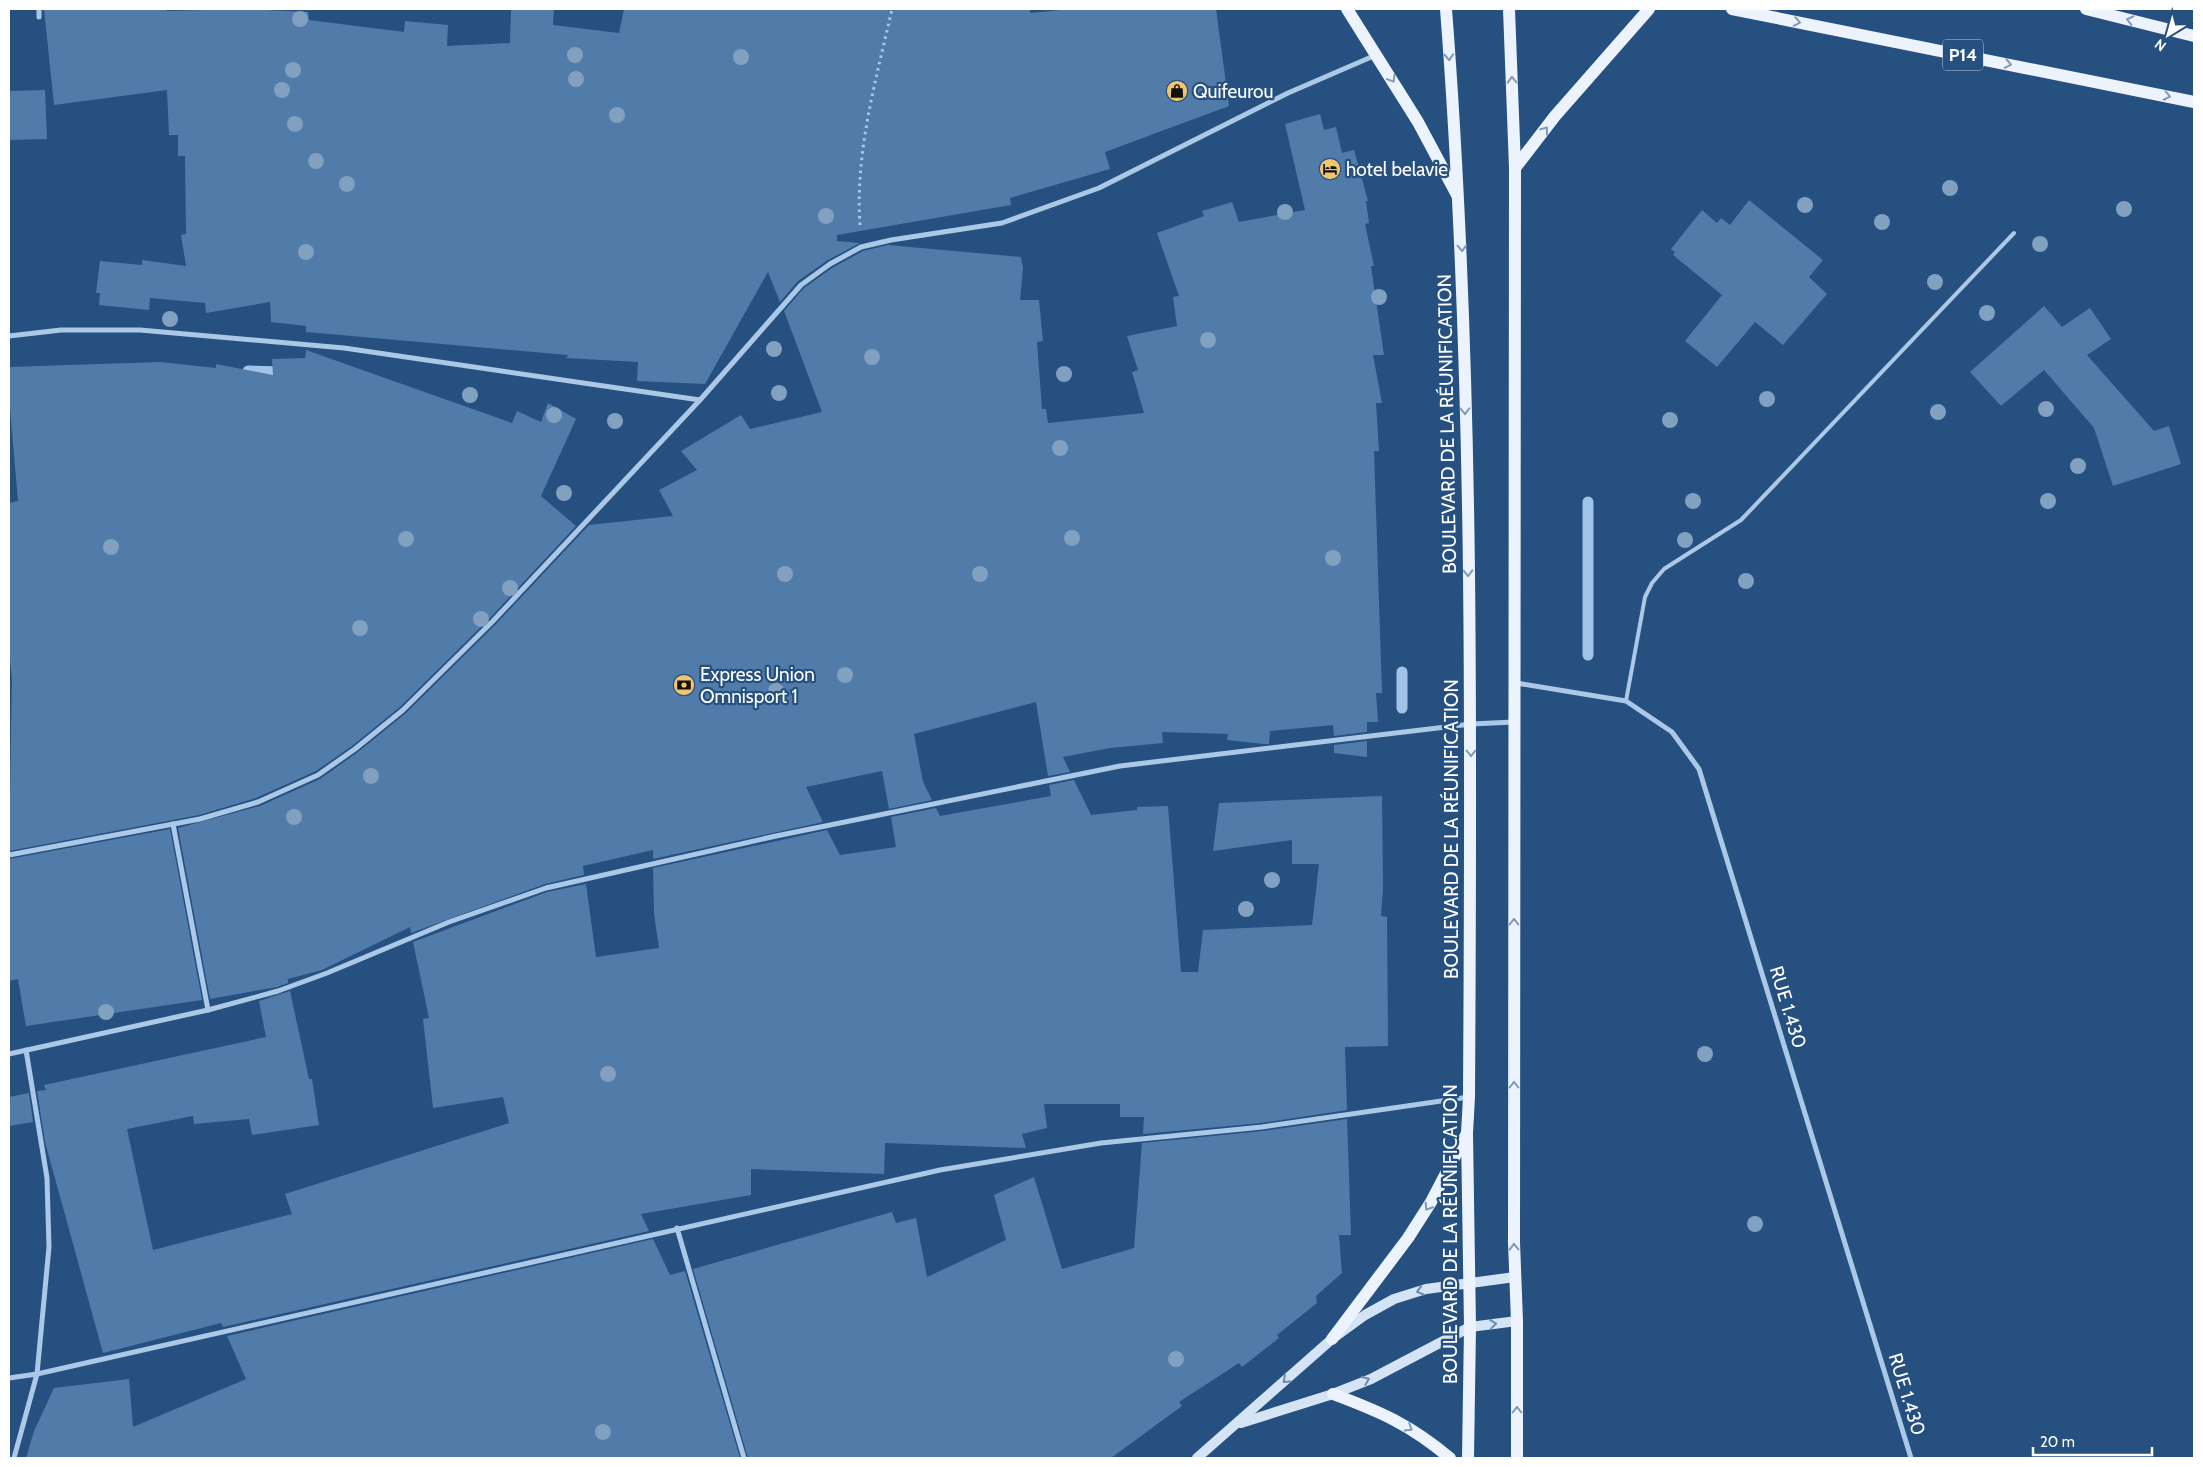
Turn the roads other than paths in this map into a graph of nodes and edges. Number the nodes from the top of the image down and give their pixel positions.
1 (39, 9) edge
2 (1347, 9) edge
3 (1446, 9) edge
4 (1509, 9) edge
5 (1649, 9) edge
6 (1732, 9) edge
7 (2086, 9) edge
8 (39, 17) dead end
9 (2194, 36) edge
10 (1377, 54) junction
11 (2194, 102) edge
12 (1515, 168) junction
13 (1460, 200) junction
14 (2014, 233) dead end
15 (9, 336) edge
16 (700, 400) junction
17 (1515, 683) junction
18 (1626, 701) junction
19 (1514, 722) junction
20 (1472, 724) junction
21 (173, 824) junction
22 (9, 855) edge
23 (208, 1010) junction
24 (26, 1050) junction
25 (9, 1054) edge
26 (1469, 1097) junction
27 (1467, 1133) junction
28 (677, 1228) junction
29 (1515, 1277) junction
30 (1468, 1282) junction
31 (1517, 1321) junction
32 (1470, 1327) junction
33 (1332, 1339) junction
34 (37, 1374) junction
35 (9, 1378) edge
36 (1333, 1394) junction
37 (1238, 1424) junction
38 (14, 1458) edge
39 (744, 1458) edge
40 (1197, 1458) edge
41 (1450, 1458) edge
42 (1468, 1458) edge
43 (1517, 1458) edge
44 (1911, 1458) edge

1 - 8 street
2 - 10 main road
3 -> 13 main road, BOULEVARD DE LA RÉUNIFICATION
12 -> 4 main road
12 -> 5 main road
6 -> 11 main road, P14
9 -> 7 main road
10 -> 13 main road
10 - 16 street
12 - 17 main road
13 -> 20 main road, BOULEVARD DE LA RÉUNIFICATION
14 - 18 lane
15 - 16 street
16 - 21 street
17 - 18 street, RUE 1.430
17 - 19 main road
18 - 44 street, RUE 1.430
19 - 20 street
29 -> 19 main road
20 - 23 street
20 -> 26 main road, BOULEVARD DE LA RÉUNIFICATION
21 - 22 street
21 - 23 street
23 - 24 street
24 - 25 street
24 - 34 street
26 - 27 main road, BOULEVARD DE LA RÉUNIFICATION
26 - 28 street
27 - 30 main road, BOULEVARD DE LA RÉUNIFICATION
27 -> 33 main road
28 - 34 street
28 - 39 street
29 - 30 main road
29 - 31 main road
30 - 32 main road, BOULEVARD DE LA RÉUNIFICATION
30 -> 33 main road
32 -> 31 main road
43 -> 31 main road
36 -> 32 main road
32 - 42 main road, BOULEVARD DE LA RÉUNIFICATION
33 -> 37 main road
34 - 35 street
34 - 38 street
36 - 37 main road
36 -> 41 main road
37 - 40 main road

